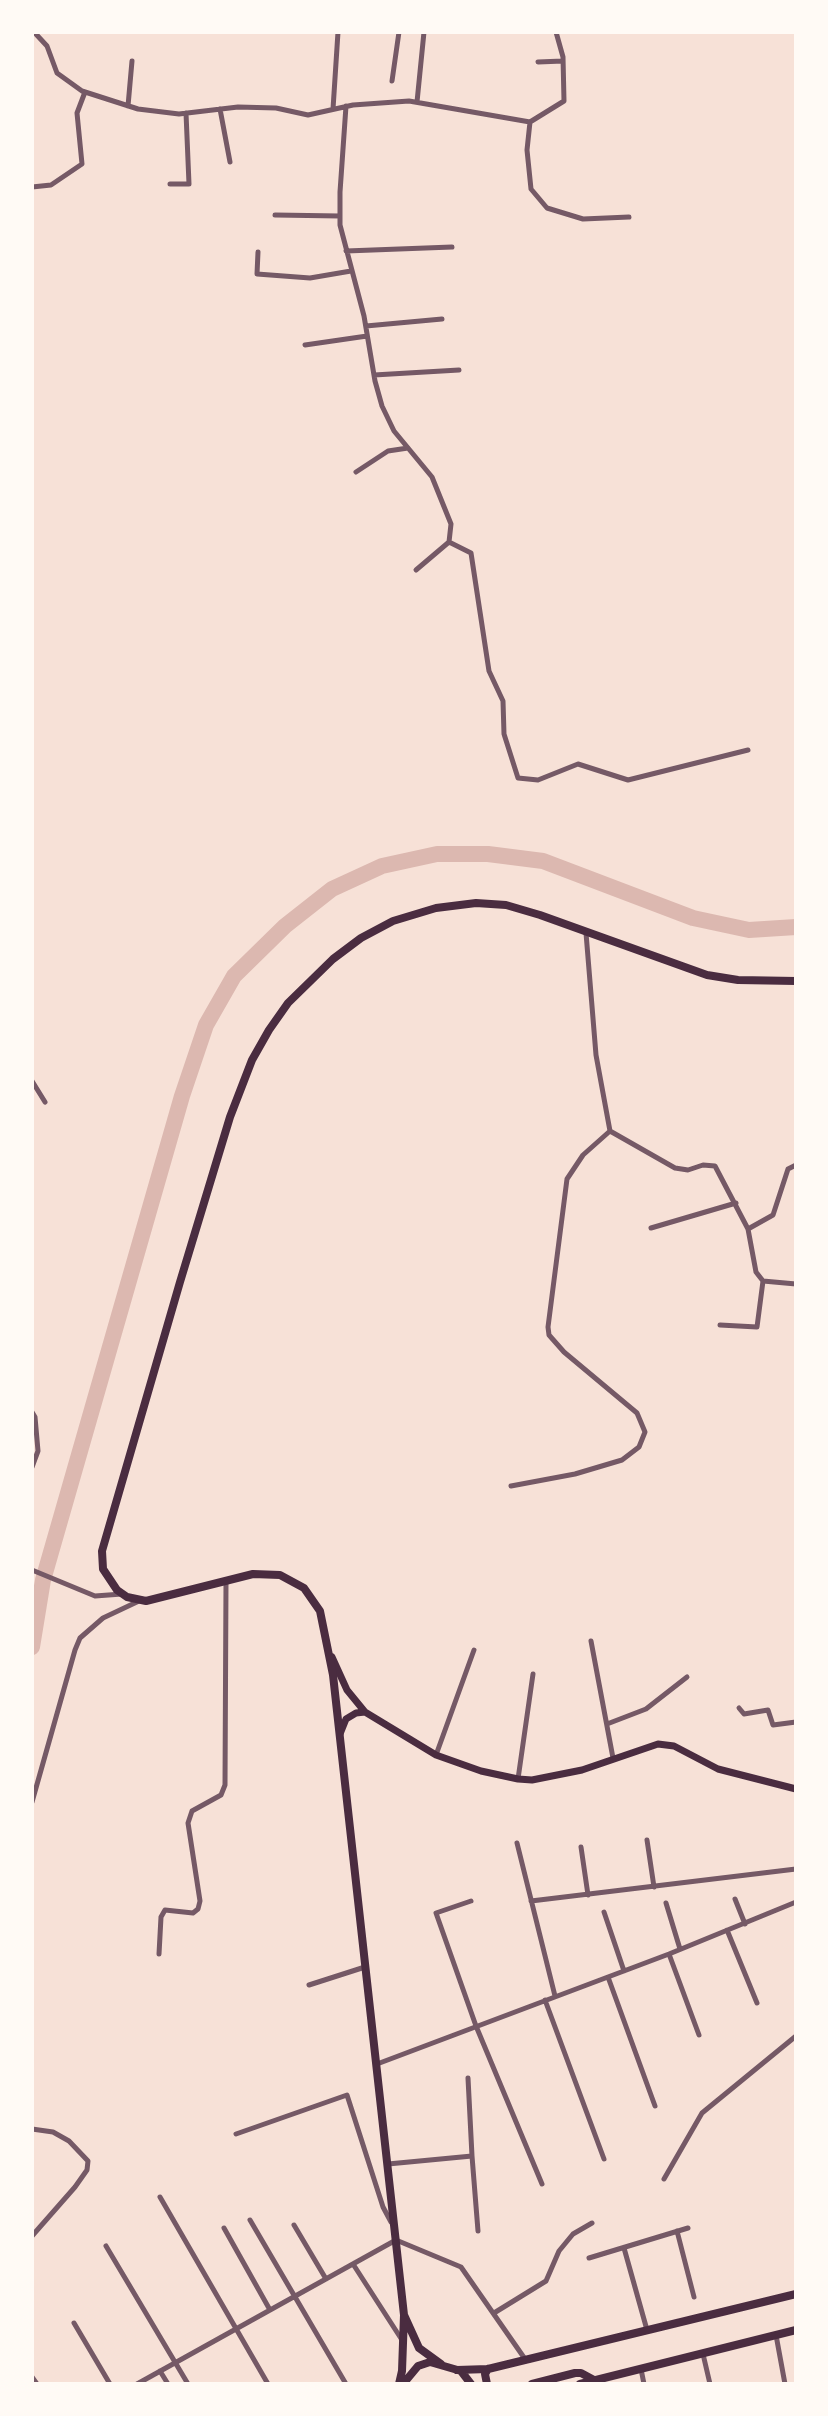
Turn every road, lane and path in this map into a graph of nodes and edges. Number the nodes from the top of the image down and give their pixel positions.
1 (34, 32) edge
2 (338, 32) edge
3 (399, 32) edge
4 (424, 32) edge
5 (556, 32) edge
6 (132, 61) dead end
7 (563, 61) junction
8 (538, 62) dead end
9 (392, 81) dead end
10 (85, 92) junction
11 (417, 102) junction
12 (128, 106) junction
13 (346, 106) junction
14 (220, 109) junction
15 (333, 109) junction
16 (186, 113) junction
17 (530, 122) junction
18 (230, 162) dead end
19 (170, 184) dead end
20 (32, 187) edge
21 (275, 215) dead end
22 (340, 216) junction
23 (629, 217) dead end
24 (452, 247) dead end
25 (346, 251) junction
26 (258, 252) dead end
27 (351, 271) junction
28 (442, 319) dead end
29 (366, 326) junction
30 (367, 336) junction
31 (305, 345) dead end
32 (459, 370) dead end
33 (374, 375) junction
34 (409, 448) junction
35 (356, 472) dead end
36 (449, 542) junction
37 (416, 570) dead end
38 (748, 750) dead end
39 (586, 932) junction
40 (796, 981) edge
41 (32, 1081) edge
42 (45, 1102) dead end
43 (610, 1131) junction
44 (796, 1165) edge
45 (736, 1203) junction
46 (651, 1228) dead end
47 (748, 1229) junction
48 (763, 1281) junction
49 (796, 1284) edge
50 (720, 1325) dead end
51 (32, 1412) edge
52 (32, 1467) edge
53 (511, 1486) dead end
54 (32, 1570) edge
55 (226, 1582) junction
56 (122, 1594) junction
57 (139, 1601) junction
58 (591, 1641) dead end
59 (328, 1646) junction
60 (474, 1650) dead end
61 (533, 1674) dead end
62 (687, 1677) dead end
63 (739, 1708) dead end
64 (365, 1712) junction
65 (796, 1722) edge
66 (607, 1724) junction
67 (340, 1734) junction
68 (436, 1755) junction
69 (613, 1758) junction
70 (518, 1779) junction
71 (796, 1789) edge
72 (32, 1802) edge
73 (647, 1840) dead end
74 (517, 1843) dead end
75 (581, 1847) dead end
76 (796, 1869) edge
77 (654, 1887) junction
78 (588, 1895) junction
79 (735, 1899) dead end
80 (471, 1901) dead end
81 (531, 1901) junction
82 (796, 1902) edge
83 (666, 1903) dead end
84 (604, 1912) dead end
85 (745, 1924) junction
86 (727, 1930) junction
87 (680, 1949) junction
88 (159, 1954) dead end
89 (669, 1954) junction
90 (366, 1967) junction
91 (624, 1971) junction
92 (608, 1977) junction
93 (309, 1985) dead end
94 (555, 1996) junction
95 (545, 2000) junction
96 (757, 2003) dead end
97 (476, 2026) junction
98 (699, 2035) dead end
99 (796, 2036) edge
100 (377, 2064) junction
101 (468, 2078) dead end
102 (655, 2106) dead end
103 (32, 2129) edge
104 (236, 2134) dead end
105 (472, 2156) junction
106 (604, 2159) dead end
107 (388, 2164) junction
108 (664, 2179) dead end
109 (542, 2184) dead end
110 (160, 2197) dead end
111 (250, 2220) dead end
112 (592, 2223) dead end
113 (294, 2225) dead end
114 (224, 2228) dead end
115 (688, 2228) dead end
116 (478, 2231) dead end
117 (677, 2231) junction
118 (396, 2235) junction
119 (32, 2236) edge
120 (106, 2246) dead end
121 (624, 2248) junction
122 (589, 2258) dead end
123 (353, 2264) junction
124 (326, 2279) junction
125 (796, 2294) edge
126 (294, 2297) junction
127 (694, 2297) dead end
128 (270, 2310) junction
129 (494, 2313) junction
130 (404, 2315) junction
131 (74, 2323) dead end
132 (235, 2330) junction
133 (647, 2330) junction
134 (796, 2330) edge
135 (776, 2335) junction
136 (404, 2343) junction
137 (703, 2354) junction
138 (525, 2360) junction
139 (176, 2363) junction
140 (441, 2364) junction
141 (488, 2369) junction
142 (641, 2369) junction
143 (457, 2370) junction
144 (160, 2371) junction
145 (32, 2377) edge
146 (594, 2380) junction
147 (37, 2384) edge
148 (110, 2384) edge
149 (137, 2384) edge
150 (168, 2384) edge
151 (188, 2384) edge
152 (268, 2384) edge
153 (346, 2384) edge
154 (401, 2384) edge
155 (471, 2384) edge
156 (487, 2384) edge
157 (532, 2384) edge
158 (580, 2384) edge
159 (644, 2384) edge
160 (710, 2384) edge
161 (785, 2384) edge

1 - 10 street
2 - 15 street
3 - 9 street
4 - 11 street
5 - 7 street
6 - 12 street
7 - 8 street
7 - 17 street
10 - 12 street
10 - 20 street
11 - 13 street
11 - 17 street
12 - 16 street
13 - 15 street
13 - 22 street
14 - 15 street
14 - 16 street
14 - 18 street
16 - 19 street
17 - 23 street
21 - 22 street
22 - 25 street
24 - 25 street
25 - 27 street
26 - 27 street
27 - 29 street
28 - 29 street
29 - 30 street
30 - 31 street
30 - 33 street
32 - 33 street
33 - 34 street
34 - 35 street
34 - 36 street
36 - 37 street
36 - 38 street
39 - 40 main road
39 - 43 street
39 - 56 main road
41 - 42 street
43 - 45 street
43 - 53 street
44 - 47 street
45 - 46 street
45 - 47 street
47 - 48 street
48 - 49 street
48 - 50 street
51 - 52 street
54 - 56 street
55 - 57 main road
55 - 59 main road
55 - 88 street
56 - 57 main road
57 - 72 street
58 - 66 street
59 - 64 main road
59 - 67 main road
60 - 68 street
61 - 70 street
62 - 66 street
63 - 65 street
64 - 67 main road
64 - 68 main road
66 - 69 street
67 - 90 main road
68 - 70 main road
69 - 70 main road
69 - 71 main road
73 - 77 street
74 - 81 street
75 - 78 street
76 - 77 street
77 - 78 street
78 - 81 street
79 - 85 street
80 - 97 street
81 - 94 street
82 - 85 street
83 - 87 street
84 - 91 street
85 - 86 street
86 - 87 street
86 - 96 street
87 - 89 street
89 - 91 street
89 - 98 street
90 - 93 street
90 - 100 main road
91 - 92 street
92 - 94 street
92 - 102 street
94 - 95 street
95 - 97 street
95 - 106 street
97 - 100 street
97 - 109 street
99 - 108 street
100 - 107 main road
101 - 105 street
103 - 119 street
104 - 118 street
105 - 107 street
105 - 116 street
107 - 118 main road
110 - 132 street
111 - 126 street
112 - 129 street
113 - 124 street
114 - 128 street
115 - 117 street
117 - 121 street
117 - 127 street
118 - 123 street
118 - 129 street
118 - 130 main road
120 - 139 street
121 - 122 street
121 - 133 street
123 - 124 street
123 - 136 street
124 - 126 street
125 - 133 main road
126 - 128 street
126 - 153 street
128 - 132 street
129 - 138 street
130 - 136 main road
130 - 140 main road
131 - 148 street
132 - 139 street
132 - 152 street
133 - 138 main road
134 - 135 main road
135 - 137 main road
135 - 161 street
136 - 154 main road
137 - 142 main road
137 - 160 street
138 - 141 main road
139 - 144 street
139 - 151 street
140 - 143 main road
140 - 154 main road
141 - 143 main road
141 - 156 main road
142 - 146 main road
142 - 159 street
143 - 155 main road
144 - 149 street
144 - 150 street
145 - 147 street
146 - 157 main road
146 - 158 main road

